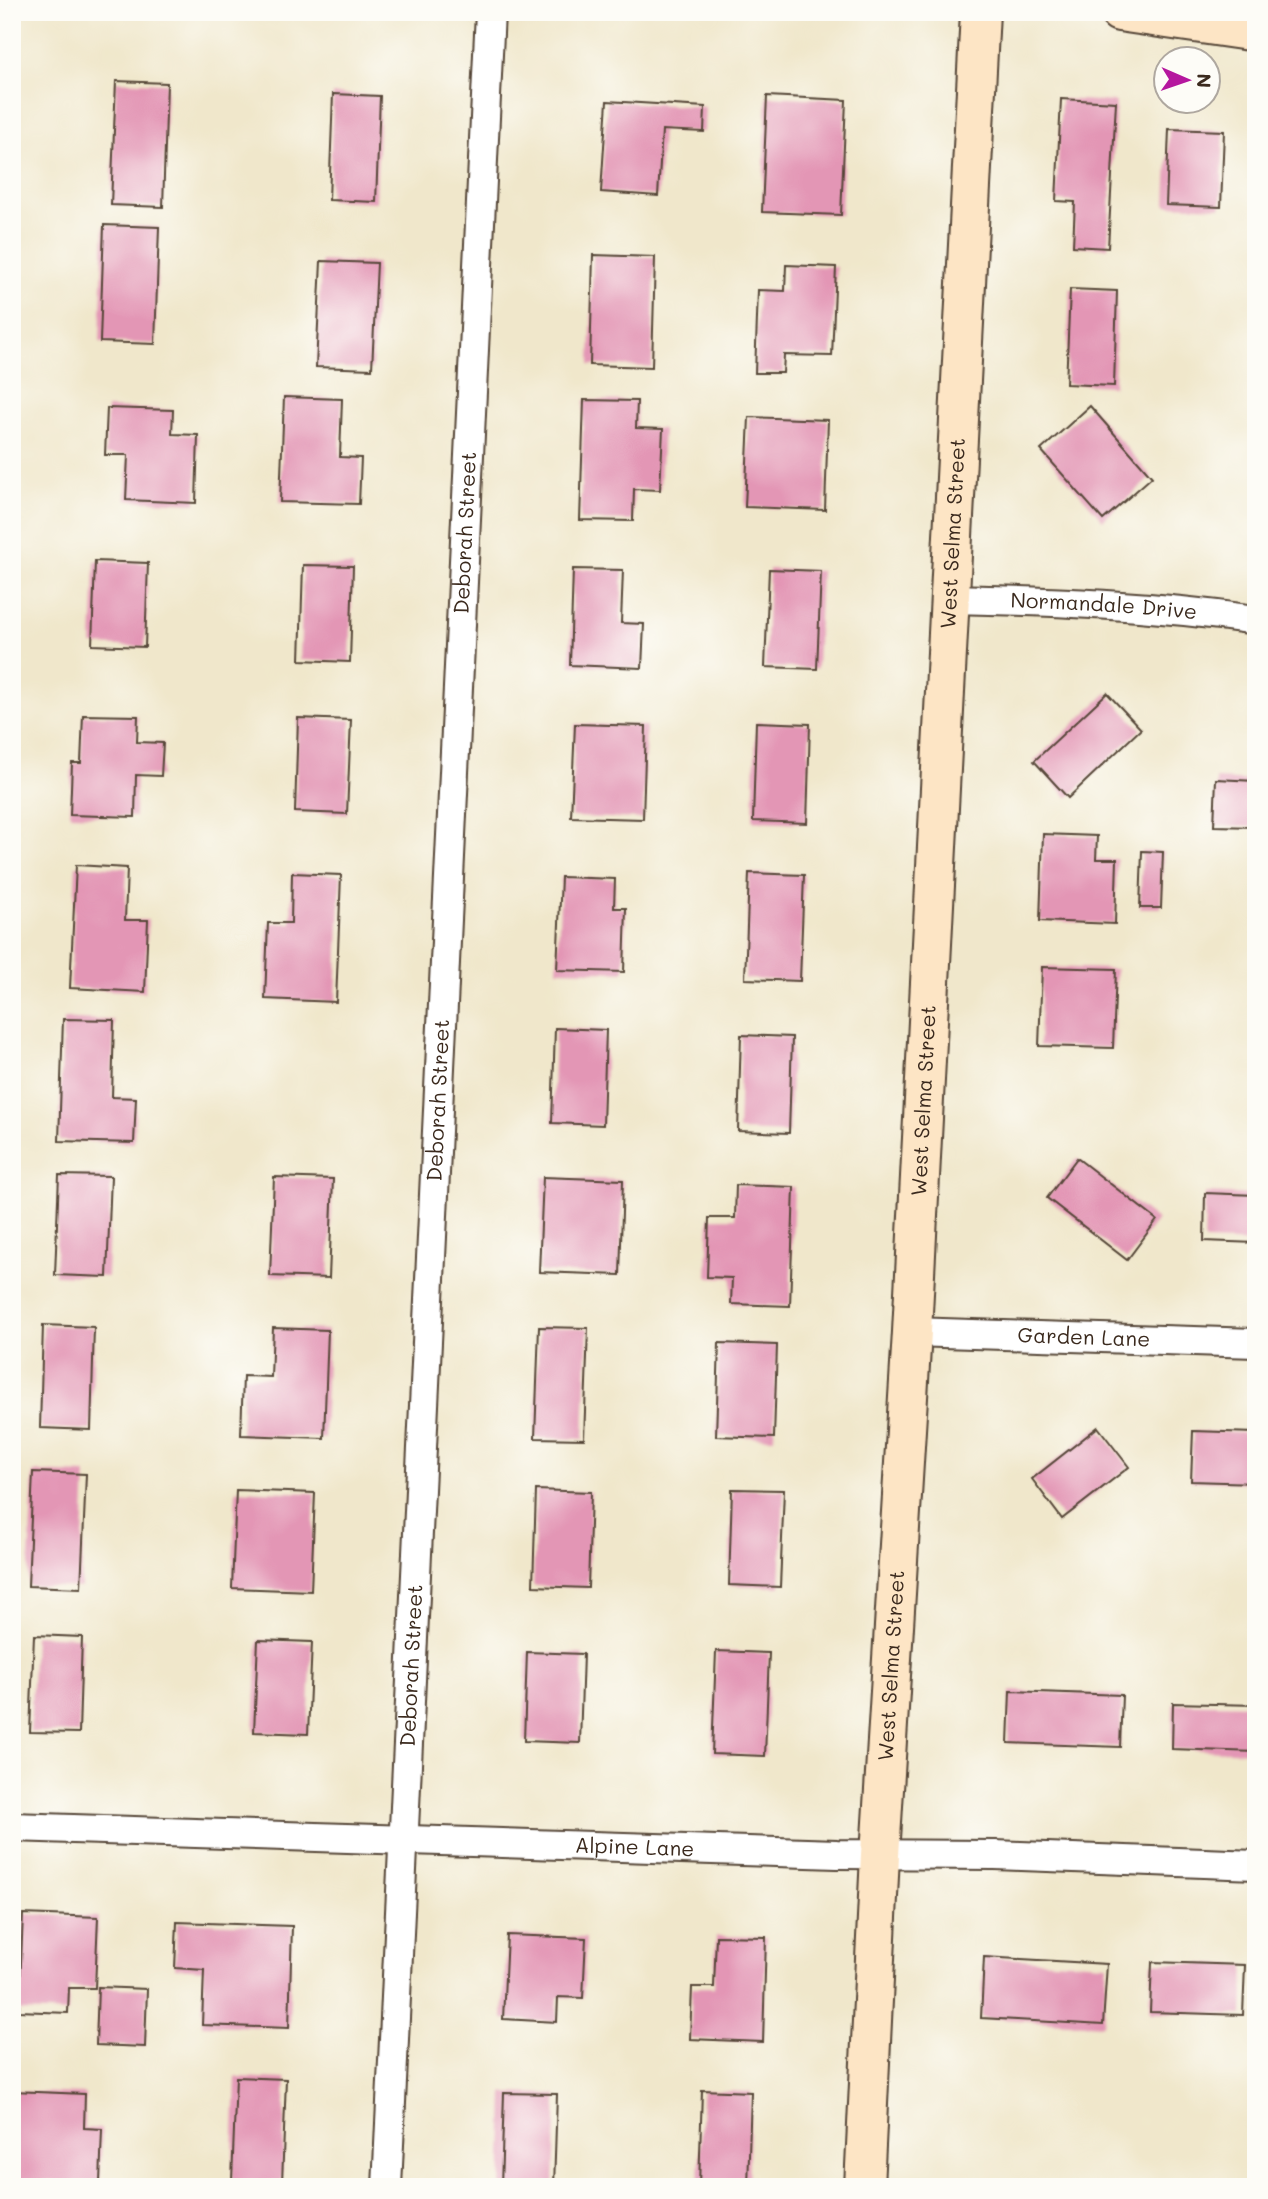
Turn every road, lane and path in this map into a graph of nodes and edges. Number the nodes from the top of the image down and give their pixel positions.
1 (490, 12) edge
2 (980, 12) edge
3 (1119, 12) edge
4 (1256, 32) edge
5 (950, 599) junction
6 (1256, 620) edge
7 (912, 1332) junction
8 (1256, 1343) edge
9 (12, 1827) edge
10 (404, 1840) junction
11 (880, 1855) junction
12 (1256, 1865) edge
13 (387, 2187) edge
14 (864, 2187) edge

1 - 10 street, Deborah Street
2 - 5 street, West Selma Street
3 - 4 street
5 - 6 street, Normandale Drive
5 - 7 street, West Selma Street
7 - 8 street, Garden Lane
7 - 11 street, West Selma Street
9 - 10 street, Alpine Lane
10 - 11 street, Alpine Lane
10 - 13 street, Deborah Street
11 - 12 street, Alpine Lane
11 - 14 street, West Selma Street

